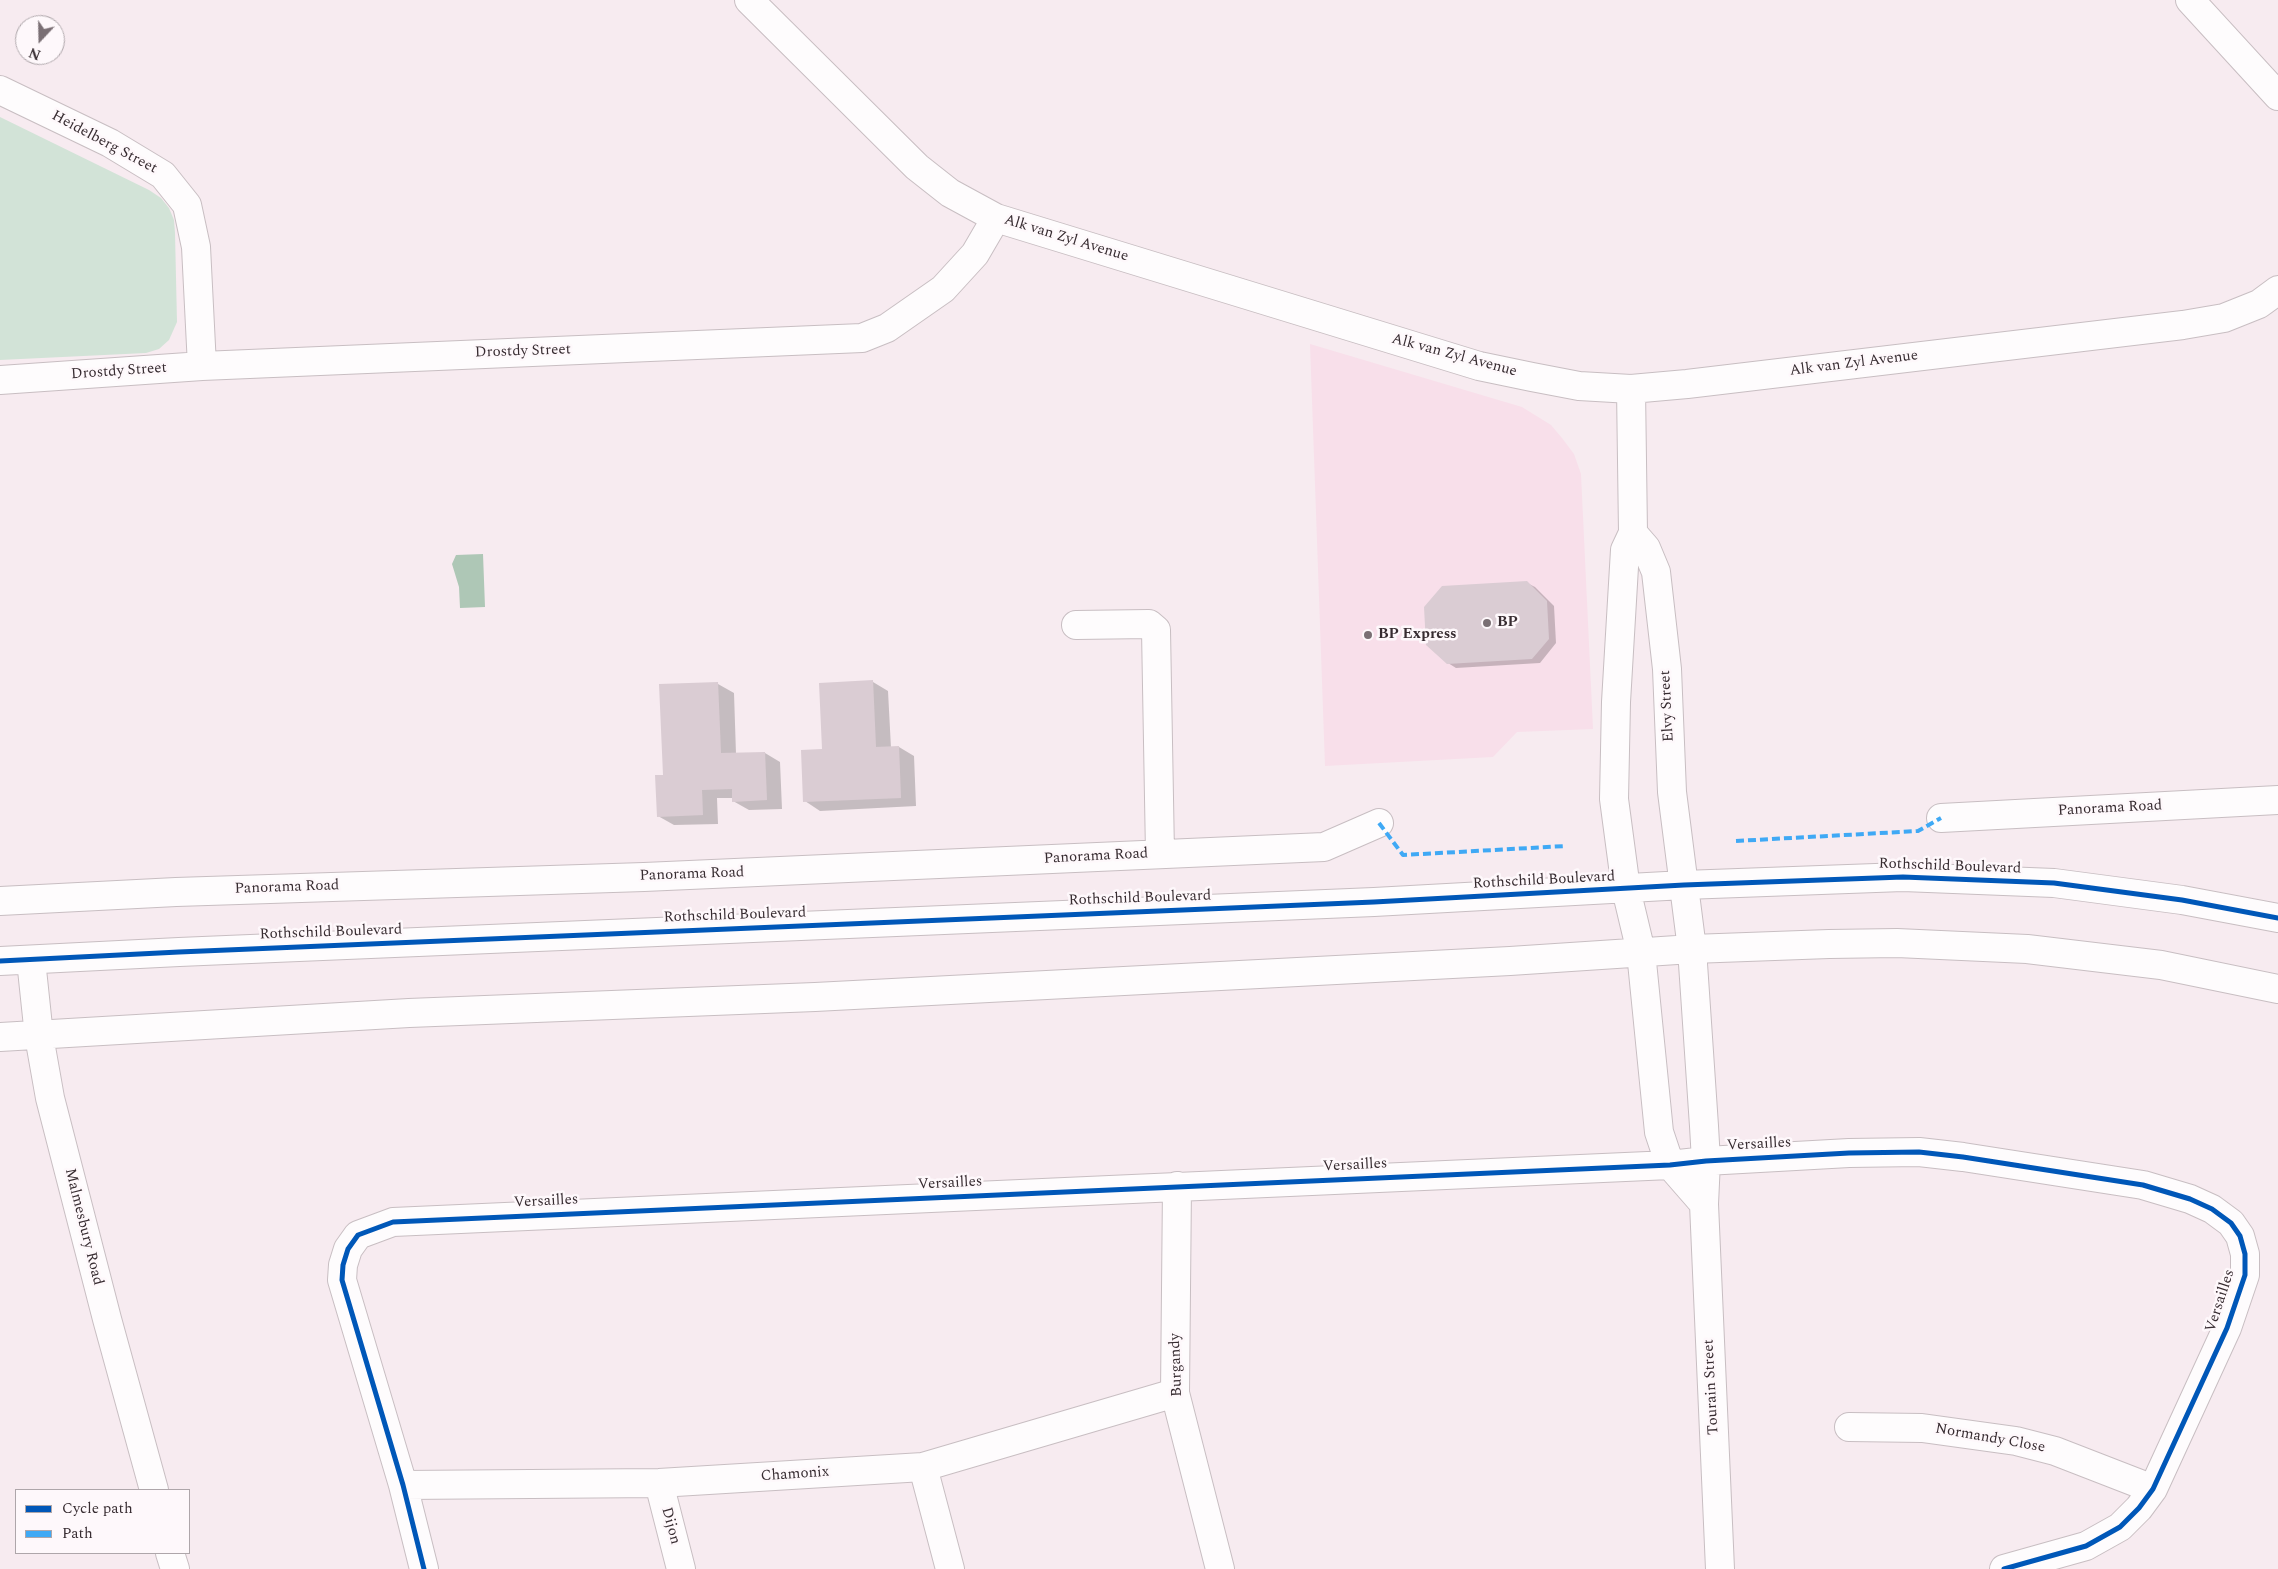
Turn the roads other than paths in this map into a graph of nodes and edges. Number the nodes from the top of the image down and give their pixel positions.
1 (749, 0) edge
2 (2190, 0) edge
3 (0, 90) edge
4 (2278, 96) edge
5 (996, 218) junction
6 (2278, 290) edge
7 (202, 366) junction
8 (0, 380) edge
9 (1631, 388) junction
10 (1633, 533) junction
11 (1076, 625) dead end
12 (2278, 800) edge
13 (1941, 818) dead end
14 (1379, 823) dead end
15 (1160, 854) junction
16 (1684, 885) junction
17 (1626, 889) junction
18 (0, 901) edge
19 (2278, 918) edge
20 (1692, 949) junction
21 (1641, 952) junction
22 (32, 960) junction
23 (0, 962) edge
24 (2278, 989) edge
25 (39, 1036) junction
26 (0, 1037) edge
27 (1706, 1161) junction
28 (1670, 1165) junction
29 (1177, 1186) junction
30 (1704, 1204) junction
31 (1176, 1393) junction
32 (1849, 1426) dead end
33 (923, 1467) junction
34 (659, 1483) junction
35 (403, 1485) junction
36 (154, 1489) edge
37 (2153, 1489) junction
38 (170, 1554) edge
39 (175, 1569) edge
40 (424, 1569) edge
41 (682, 1569) edge
42 (950, 1569) edge
43 (1220, 1569) edge
44 (1720, 1569) edge
45 (2004, 1569) edge

1 - 5 street, Alk van Zyl Avenue
2 - 4 street
3 - 7 street, Heidelberg Street
5 - 7 street, Drostdy Street
5 - 9 street, Alk van Zyl Avenue
6 - 9 street, Alk van Zyl Avenue
7 - 8 street, Drostdy Street
9 - 10 street
10 - 16 street, Elvy Street
10 - 17 street
11 - 15 street
12 - 13 street, Panorama Road
14 - 15 street, Panorama Road
15 - 18 street, Panorama Road
16 - 17 street, Rothschild Boulevard
16 - 19 street, Rothschild Boulevard
16 - 20 street, Elvy Street
17 - 21 street
17 - 22 street, Rothschild Boulevard
20 - 21 street
20 - 24 street
20 - 27 street, Tourain Street
21 - 25 street
21 - 28 street
22 - 23 street, Rothschild Boulevard
22 - 25 street, Malmesbury Road
25 - 26 street
25 - 36 street, Malmesbury Road
27 - 28 street, Versailles
27 - 30 street, Tourain Street
27 - 37 street, Versailles
28 - 29 street, Versailles
28 - 30 street
29 - 31 street, Burgandy
29 - 35 street, Versailles
30 - 44 street, Tourain Street
31 - 33 street, Chamonix
31 - 43 street, Burgandy
32 - 37 street, Normandy Close
33 - 34 street, Chamonix
33 - 42 street
34 - 35 street, Chamonix
34 - 41 street, Dijon
35 - 40 street, Versailles
37 - 45 street, Versailles
38 - 39 street

